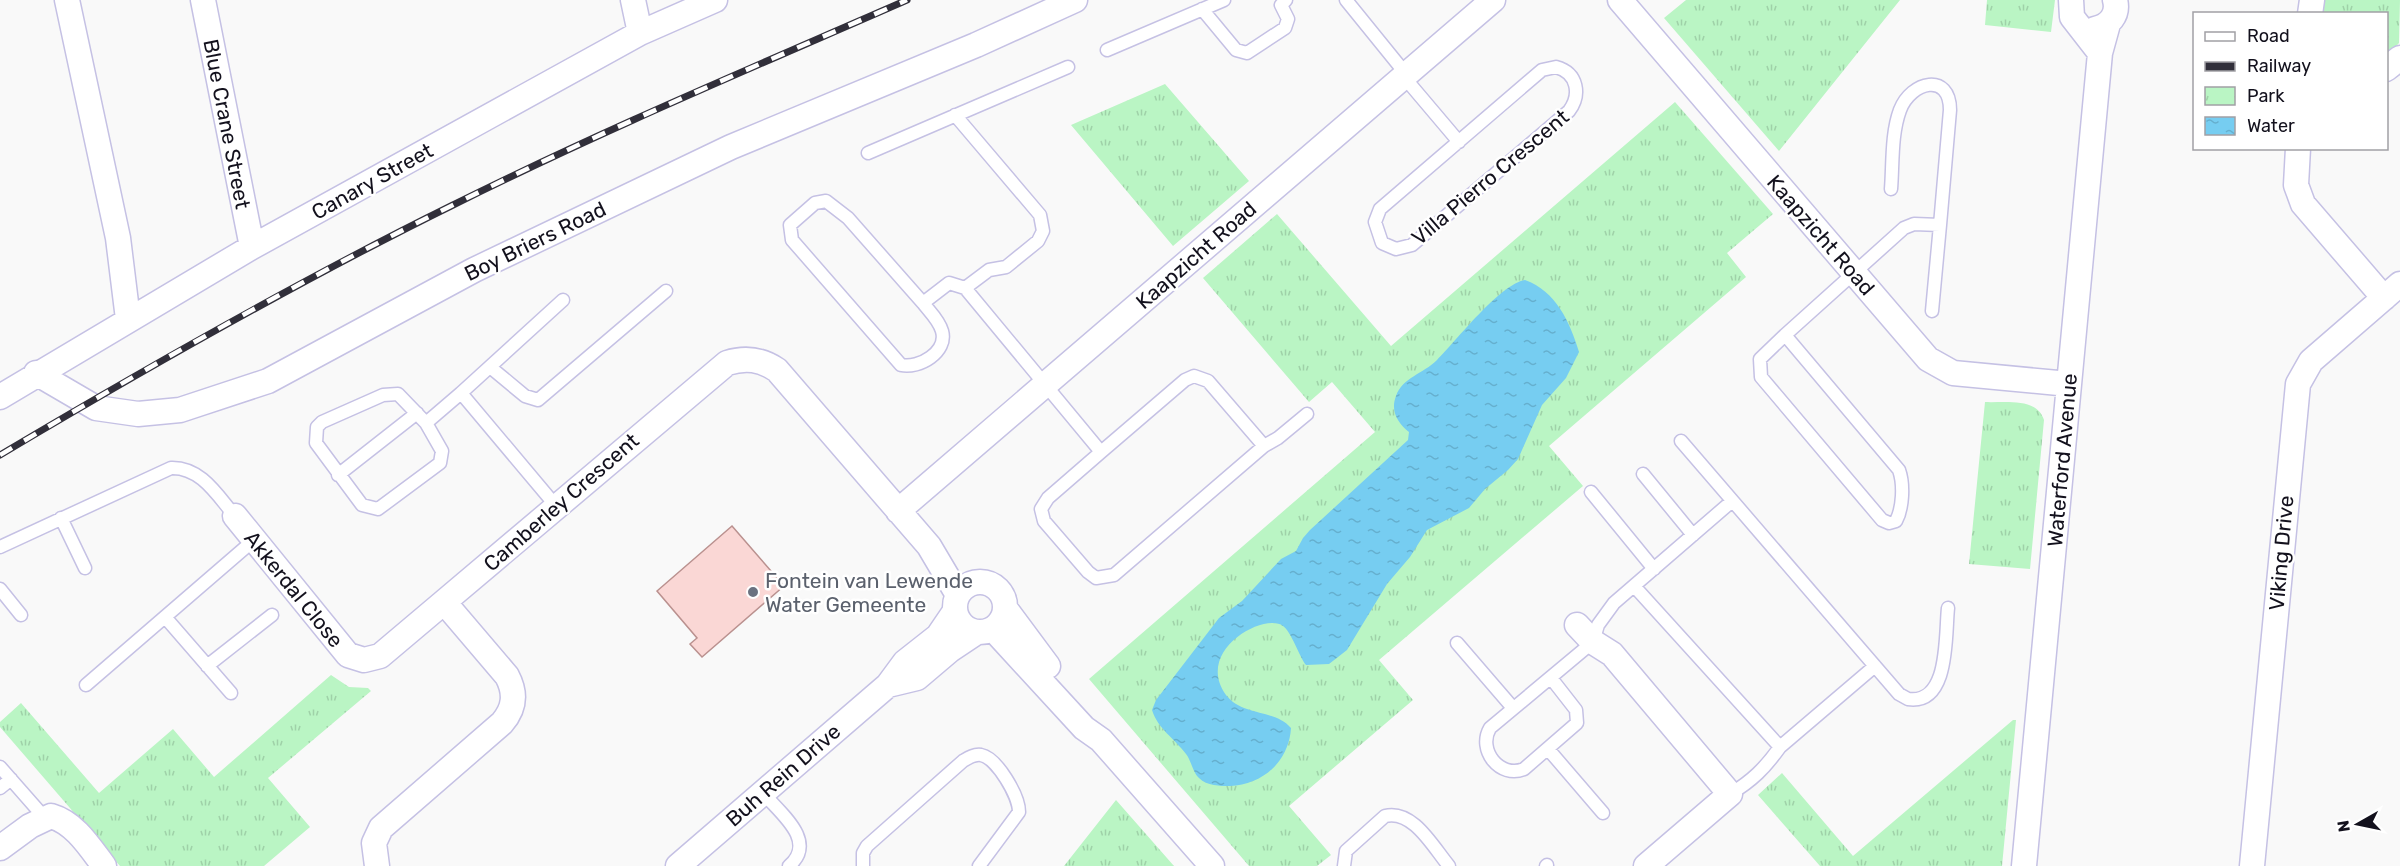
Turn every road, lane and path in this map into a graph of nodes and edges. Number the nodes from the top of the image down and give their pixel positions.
1 (67, 0) edge
2 (203, 0) edge
3 (633, 0) edge
4 (714, 0) edge
5 (1075, 0) edge
6 (1224, 0) edge
7 (1346, 0) edge
8 (1493, 0) edge
9 (1620, 0) edge
10 (2071, 0) edge
11 (2115, 0) edge
12 (1281, 2) edge
13 (1202, 9) junction
14 (2108, 24) junction
15 (2079, 25) junction
16 (640, 33) junction
17 (1107, 50) dead end
18 (2100, 53) junction
19 (2400, 57) edge
20 (1068, 67) dead end
21 (2388, 67) edge
22 (1405, 75) junction
23 (955, 115) junction
24 (1459, 142) junction
25 (2298, 150) edge
26 (868, 153) dead end
27 (1891, 189) dead end
28 (1940, 225) junction
29 (252, 247) junction
30 (1855, 274) junction
31 (965, 288) junction
32 (666, 291) dead end
33 (2392, 291) edge
34 (563, 300) dead end
35 (923, 303) junction
36 (1932, 311) dead end
37 (128, 319) junction
38 (1785, 335) junction
39 (490, 367) junction
40 (36, 373) junction
41 (2069, 384) junction
42 (1045, 385) junction
43 (461, 393) junction
44 (0, 397) edge
45 (417, 413) junction
46 (1306, 414) dead end
47 (426, 423) junction
48 (1682, 441) dead end
49 (1264, 446) junction
50 (1101, 452) junction
51 (1643, 474) dead end
52 (338, 475) junction
53 (1591, 492) dead end
54 (1731, 502) junction
55 (556, 506) junction
56 (898, 511) junction
57 (235, 516) joint
58 (61, 518) junction
59 (1694, 534) junction
60 (254, 540) junction
61 (928, 546) junction
62 (0, 547) edge
63 (85, 568) dead end
64 (1654, 568) junction
65 (978, 582) junction
66 (1634, 586) junction
67 (0, 589) edge
68 (444, 603) junction
69 (956, 603) junction
70 (1005, 608) junction
71 (1947, 608) dead end
72 (21, 615) dead end
73 (272, 615) dead end
74 (165, 617) junction
75 (985, 630) junction
76 (1585, 634) junction
77 (1457, 643) dead end
78 (207, 666) junction
79 (1875, 666) junction
80 (1551, 678) junction
81 (86, 685) dead end
82 (888, 685) junction
83 (231, 693) dead end
84 (1513, 708) junction
85 (1101, 740) junction
86 (1780, 747) junction
87 (1548, 749) junction
88 (0, 767) edge
89 (11, 780) junction
90 (0, 788) edge
91 (763, 793) junction
92 (1730, 794) junction
93 (1602, 813) dead end
94 (44, 817) junction
95 (3, 853) edge
96 (104, 866) edge
97 (377, 866) edge
98 (678, 866) edge
99 (789, 866) edge
100 (863, 866) edge
101 (978, 866) edge
102 (1212, 866) edge
103 (1344, 866) edge
104 (1449, 866) edge
105 (1646, 866) edge
106 (2024, 866) edge
107 (2252, 866) edge

1 - 37 street
2 - 29 street, Blue Crane Street
3 - 16 street
4 - 16 street, Canary Street
5 - 40 street, Boy Briers Road
6 - 13 lane
7 - 22 lane
8 - 22 street, Kaapzicht Road
9 - 30 street, Kaapzicht Road
10 - 15 street
11 - 14 street, Waterford Avenue
12 - 13 lane
13 - 17 lane
14 - 15 street
14 - 18 street, Waterford Avenue
15 - 18 street
16 - 29 street, Canary Street
18 - 41 street, Waterford Avenue
19 - 21 street
20 - 23 lane
22 - 24 lane
22 - 42 street, Kaapzicht Road
23 - 26 lane
23 - 31 lane
24 - 24 lane, Villa Pierro Crescent
25 - 33 street
27 - 28 lane
28 - 30 lane
28 - 36 lane
29 - 37 street, Canary Street
30 - 38 lane
30 - 41 street, Kaapzicht Road
31 - 35 lane
31 - 42 lane
32 - 39 lane
33 - 107 street, Viking Drive
34 - 39 lane
35 - 35 lane
37 - 40 street, Canary Street
38 - 38 lane
39 - 43 lane
40 - 44 street
41 - 106 street, Waterford Avenue
42 - 50 lane
42 - 56 street, Kaapzicht Road
43 - 47 lane
43 - 55 lane
45 - 47 lane
45 - 52 lane
45 - 52 lane
46 - 49 lane
47 - 52 lane
48 - 54 lane
49 - 50 lane
49 - 50 lane
51 - 59 lane
53 - 64 lane
54 - 59 lane
54 - 79 lane
55 - 56 street, Camberley Crescent
55 - 68 street, Camberley Crescent
56 - 61 street, Camberley Crescent
57 - 58 lane
57 - 60 street, Akkerdal Close
58 - 62 lane
58 - 63 lane
59 - 64 lane
60 - 68 street, Akkerdal Close
60 - 74 lane
61 - 65 street, Camberley Crescent
61 - 69 street, Camberley Crescent
64 - 66 lane
65 - 69 street
65 - 70 street
66 - 76 lane
66 - 86 lane
67 - 72 lane
68 - 97 street
69 - 75 street
69 - 82 street, Buh Rein Drive
70 - 75 street
70 - 85 street
71 - 79 lane
73 - 78 lane
74 - 78 lane
74 - 81 lane
75 - 82 street, Buh Rein Drive
75 - 85 street
76 - 80 lane
76 - 92 street
77 - 84 lane
78 - 83 lane
79 - 86 lane
80 - 84 lane
80 - 87 lane
82 - 91 street, Buh Rein Drive
84 - 87 lane
85 - 102 street
86 - 92 lane
87 - 93 lane
88 - 89 lane
89 - 90 lane
89 - 94 lane
91 - 98 street, Buh Rein Drive
91 - 99 lane
92 - 105 street
94 - 95 street
94 - 96 street
100 - 101 lane
103 - 104 lane

